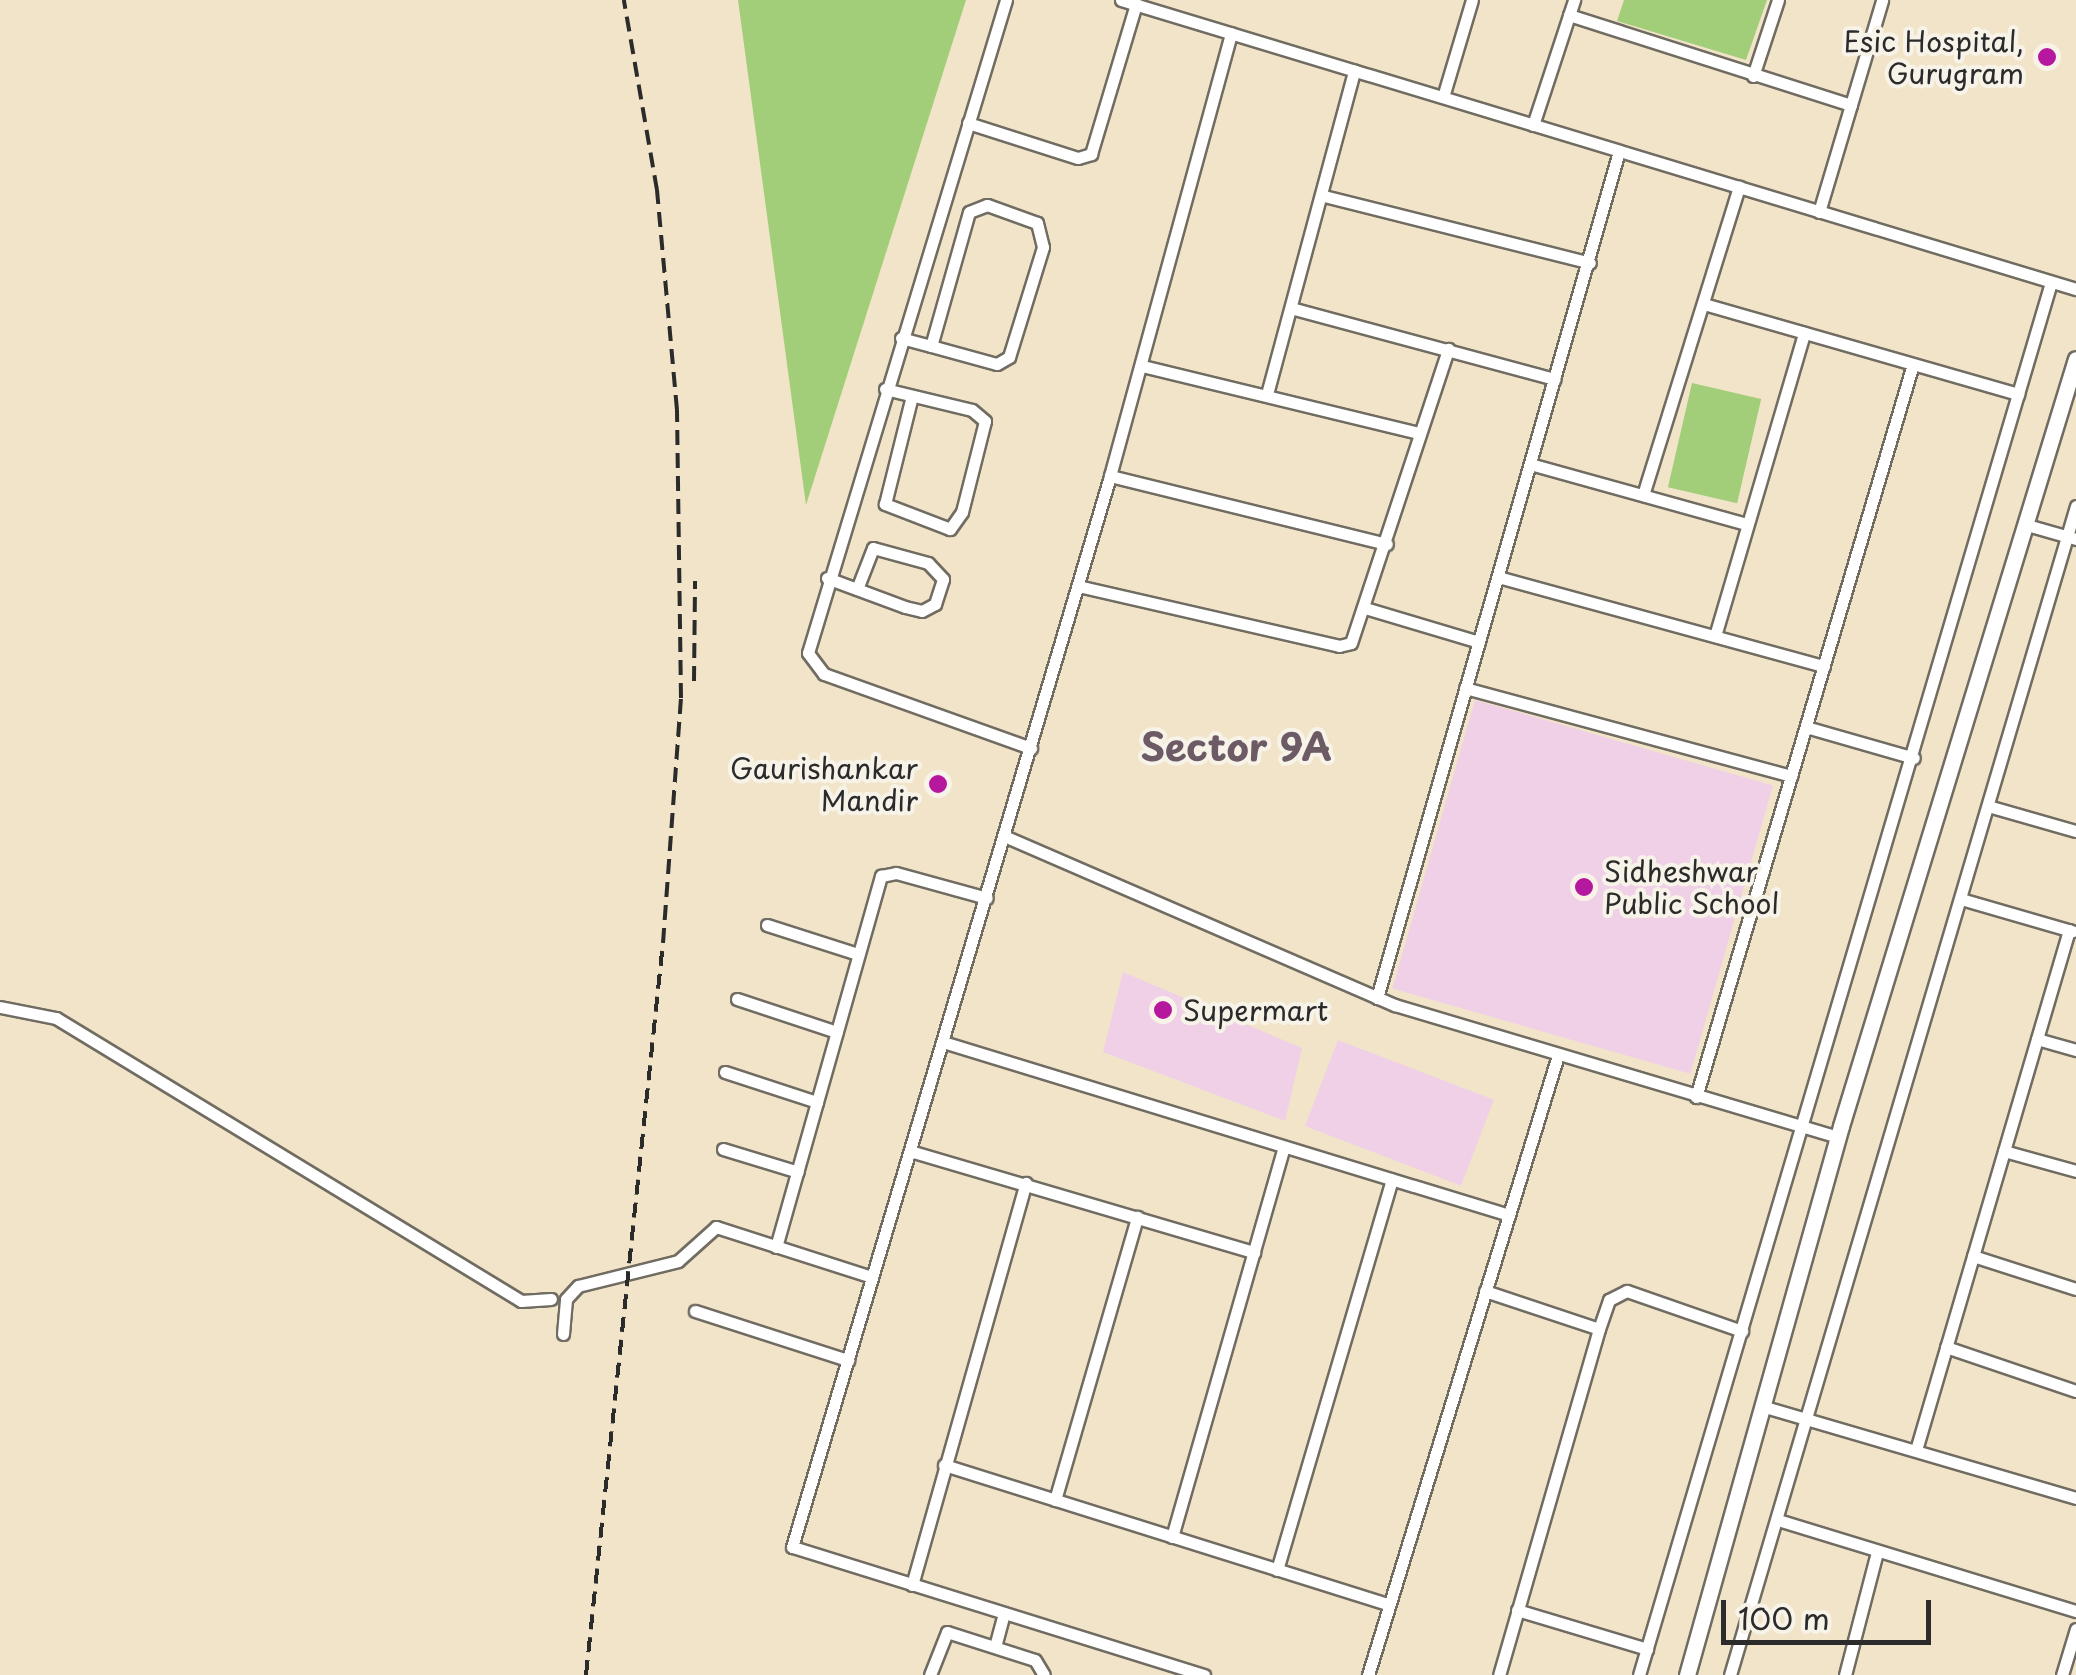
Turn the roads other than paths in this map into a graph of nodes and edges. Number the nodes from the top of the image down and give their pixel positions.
1 (1006, 0) edge
2 (1121, 0) edge
3 (1472, 0) edge
4 (1574, 0) edge
5 (1778, 0) edge
6 (1882, 0) edge
7 (1136, 4) junction
8 (1570, 15) junction
9 (1232, 34) junction
10 (1354, 71) junction
11 (1754, 76) junction
12 (1443, 98) junction
13 (1852, 105) junction
14 (968, 123) junction
15 (1533, 125) junction
16 (1619, 151) junction
17 (1739, 187) junction
18 (1324, 196) junction
19 (1820, 212) junction
20 (1590, 263) junction
21 (2051, 282) junction
22 (2076, 289) edge
23 (1704, 304) junction
24 (1291, 308) junction
25 (1804, 333) junction
26 (901, 338) junction
27 (931, 346) junction
28 (1448, 349) junction
29 (2076, 358) edge
30 (1912, 364) junction
31 (1142, 366) junction
32 (1555, 378) junction
33 (886, 390) junction
34 (1267, 394) junction
35 (2018, 394) junction
36 (912, 396) junction
37 (1419, 433) junction
38 (1530, 464) junction
39 (1110, 476) junction
40 (1643, 496) junction
41 (2076, 506) edge
42 (1748, 524) junction
43 (2027, 525) junction
44 (2072, 537) edge
45 (1386, 544) junction
46 (1498, 577) junction
47 (827, 578) junction
48 (1078, 586) junction
49 (857, 589) junction
50 (1365, 608) junction
51 (1715, 636) junction
52 (1479, 642) junction
53 (1824, 666) junction
54 (1465, 688) junction
55 (1806, 727) junction
56 (1031, 748) junction
57 (1914, 758) junction
58 (1792, 776) junction
59 (1988, 806) junction
60 (2076, 831) edge
61 (1004, 836) junction
62 (987, 898) junction
63 (1960, 899) junction
64 (767, 925) dead end
65 (2072, 931) edge
66 (858, 954) junction
67 (1377, 998) junction
68 (737, 999) dead end
69 (0, 1008) edge
70 (837, 1032) junction
71 (2036, 1039) junction
72 (944, 1042) junction
73 (2076, 1050) edge
74 (1558, 1055) junction
75 (725, 1072) dead end
76 (1696, 1097) junction
77 (818, 1102) junction
78 (1801, 1125) junction
79 (1838, 1137) junction
80 (1284, 1146) junction
81 (723, 1149) dead end
82 (910, 1151) junction
83 (2004, 1151) junction
84 (2076, 1171) edge
85 (798, 1172) junction
86 (1392, 1180) junction
87 (1026, 1183) junction
88 (1508, 1216) junction
89 (1137, 1217) junction
90 (776, 1247) junction
91 (1254, 1252) junction
92 (1973, 1256) junction
93 (872, 1277) junction
94 (2076, 1289) edge
95 (1485, 1291) junction
96 (542, 1300) dead end
97 (695, 1310) dead end
98 (1599, 1329) junction
99 (1742, 1331) junction
100 (563, 1334) dead end
101 (1946, 1347) junction
102 (848, 1360) junction
103 (2076, 1391) edge
104 (1766, 1407) junction
105 (1808, 1418) junction
106 (1916, 1450) junction
107 (944, 1465) junction
108 (2076, 1498) edge
109 (1054, 1500) junction
110 (1778, 1520) junction
111 (1172, 1536) junction
112 (1877, 1552) junction
113 (1278, 1570) junction
114 (912, 1585) junction
115 (1387, 1604) junction
116 (1518, 1610) junction
117 (2076, 1611) edge
118 (1004, 1613) junction
119 (2076, 1629) edge
120 (996, 1643) junction
121 (1647, 1649) junction
122 (1172, 1670) edge
123 (930, 1675) edge
124 (1044, 1675) edge
125 (1204, 1675) edge
126 (1368, 1675) edge
127 (1499, 1675) edge
128 (1639, 1675) edge
129 (1687, 1675) edge
130 (1730, 1675) edge
131 (1845, 1675) edge
132 (2062, 1675) edge

1 - 14 street
2 - 7 street
3 - 12 street
4 - 8 street
5 - 11 street
6 - 13 street
7 - 9 street
7 - 14 street
8 - 11 street
8 - 15 street
9 - 10 street
9 - 31 street
10 - 12 street
10 - 18 street
11 - 13 street
12 - 15 street
13 - 19 street
14 - 26 street
15 - 16 street
16 - 17 street
16 - 20 street
17 - 19 street
17 - 23 street
18 - 20 street
18 - 24 street
19 - 21 street
20 - 32 street
21 - 22 street
21 - 35 street
23 - 25 street
23 - 40 street
24 - 28 street
24 - 34 street
25 - 30 street
25 - 42 street
26 - 27 street
26 - 33 street
27 - 27 street
28 - 32 street
28 - 37 street
29 - 43 street
30 - 35 street
30 - 53 street
31 - 34 street
31 - 39 street
32 - 38 street
33 - 36 street
33 - 47 street
34 - 37 street
35 - 57 street
36 - 36 street
37 - 45 street
38 - 40 street
38 - 46 street
39 - 45 street
39 - 48 street
40 - 42 street
41 - 44 street
42 - 51 street
43 - 44 street
43 - 79 street
44 - 59 street
45 - 50 street
46 - 51 street
46 - 52 street
47 - 49 street
47 - 56 street
48 - 50 street
48 - 56 street
49 - 49 street
50 - 52 street
51 - 53 street
52 - 54 street
53 - 55 street
54 - 58 street
54 - 67 street
55 - 57 street
55 - 58 street
56 - 61 street
57 - 78 street
58 - 76 street
59 - 60 street
59 - 63 street
61 - 62 street
61 - 67 street
62 - 66 street
62 - 72 street
63 - 65 street
63 - 105 street
64 - 66 street
65 - 71 street
66 - 70 street
67 - 74 street
68 - 70 street
69 - 96 street
70 - 77 street
71 - 73 street
71 - 83 street
72 - 80 street
72 - 82 street
74 - 76 street
74 - 88 street
75 - 77 street
76 - 78 street
77 - 85 street
78 - 79 street
78 - 99 street
79 - 104 street
80 - 86 street
80 - 91 street
81 - 85 street
82 - 87 street
82 - 93 street
83 - 84 street
83 - 92 street
85 - 90 street
86 - 88 street
86 - 113 street
87 - 89 street
87 - 107 street
88 - 95 street
89 - 91 street
89 - 109 street
90 - 93 street
90 - 100 street
91 - 111 street
92 - 94 street
92 - 101 street
93 - 102 street
95 - 98 street
95 - 115 street
97 - 102 street
98 - 99 street
98 - 116 street
99 - 121 street
101 - 103 street
101 - 106 street
102 - 114 street
104 - 105 street
104 - 129 street
105 - 106 street
105 - 110 street
106 - 108 street
107 - 109 street
107 - 114 street
109 - 111 street
110 - 112 street
110 - 130 street
111 - 113 street
112 - 117 street
112 - 131 street
113 - 115 street
114 - 118 street
115 - 126 street
116 - 121 street
116 - 127 street
118 - 120 street
118 - 122 street
119 - 132 street
120 - 123 street
120 - 124 street
121 - 128 street
122 - 125 street

